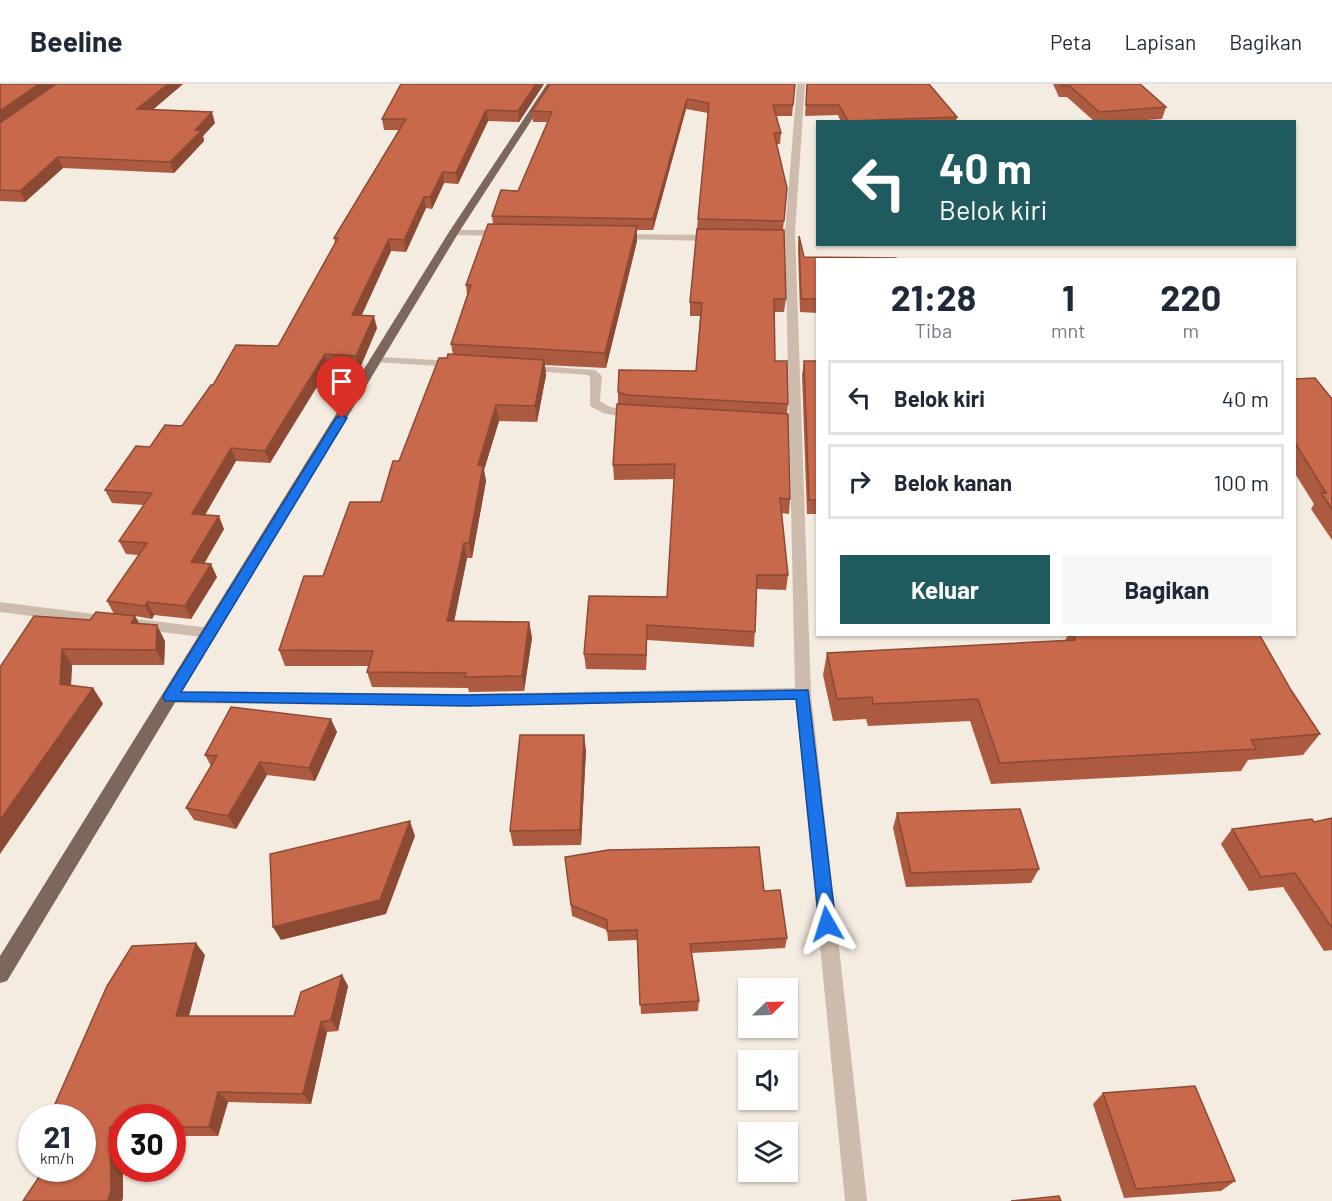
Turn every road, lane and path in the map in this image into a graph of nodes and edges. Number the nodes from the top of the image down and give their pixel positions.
1 (551, 84) edge
2 (797, 85) edge
3 (454, 232) junction
4 (512, 233) edge
5 (604, 235) edge
6 (728, 238) edge
7 (378, 360) junction
8 (473, 365) edge
9 (508, 367) edge
10 (646, 416) edge
11 (0, 607) edge
12 (210, 633) junction
13 (803, 694) junction
14 (171, 697) junction
15 (0, 974) edge
16 (856, 1201) edge

1 - 3 main road
2 - 13 street
3 - 4 street
3 - 7 main road
5 - 6 street
7 - 8 street
7 - 12 main road
9 - 10 street
11 - 12 street
12 - 14 main road
13 - 14 street
13 - 16 street
14 - 15 main road

